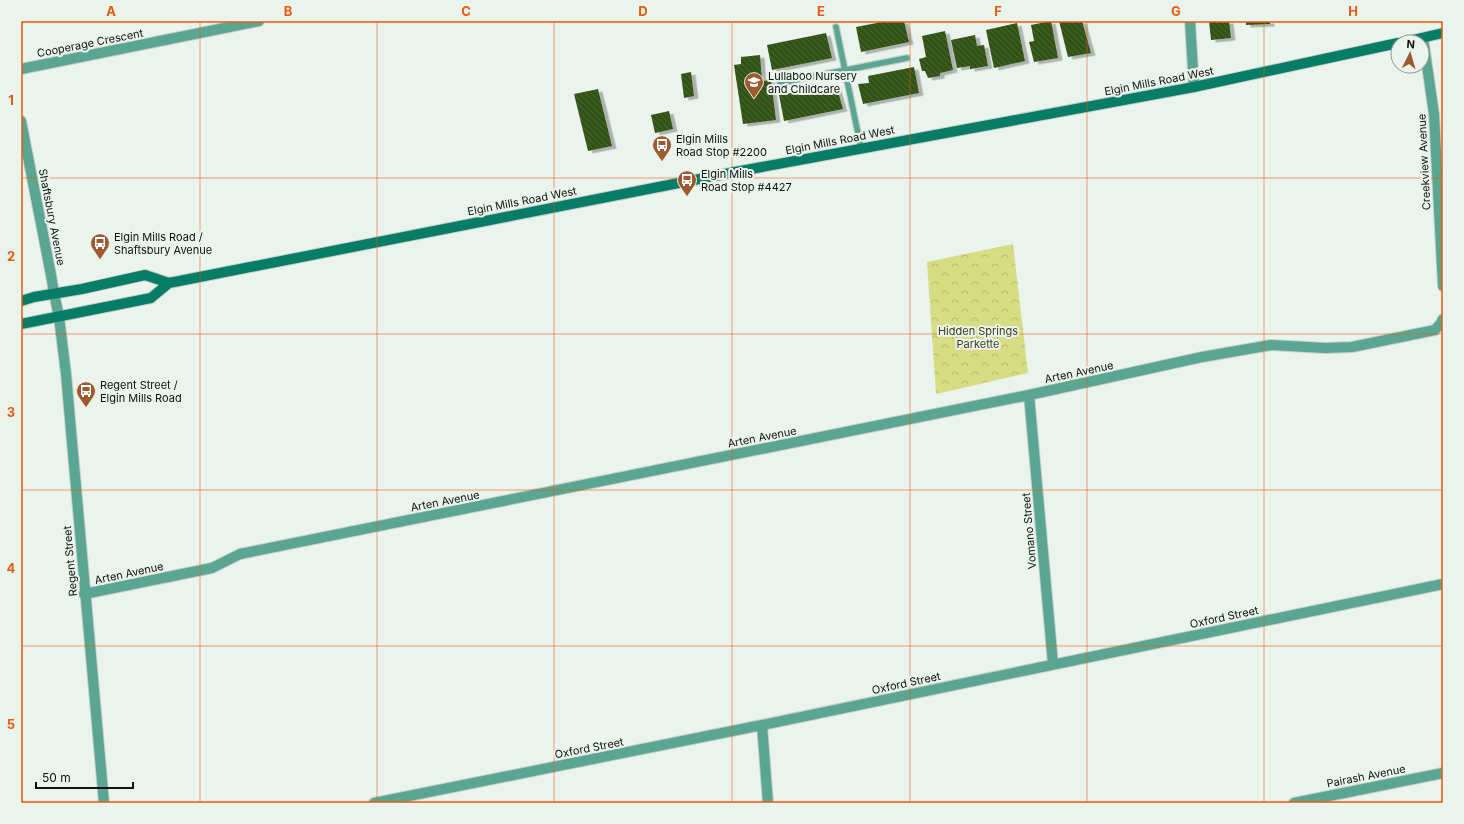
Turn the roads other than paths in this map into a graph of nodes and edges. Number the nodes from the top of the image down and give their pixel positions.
1 (258, 21) edge
2 (1190, 21) edge
3 (836, 27) dead end
4 (1443, 33) edge
5 (1430, 36) edge
6 (1390, 45) edge
7 (907, 58) dead end
8 (21, 69) edge
9 (845, 71) junction
10 (1428, 74) edge
11 (780, 83) dead end
12 (1194, 86) junction
13 (21, 121) edge
14 (861, 148) junction
15 (169, 283) junction
16 (1443, 286) edge
17 (54, 293) junction
18 (21, 301) edge
19 (59, 317) junction
20 (1443, 319) edge
21 (21, 324) edge
22 (1029, 395) junction
23 (1443, 584) edge
24 (84, 594) junction
25 (1053, 664) junction
26 (762, 725) junction
27 (1443, 773) edge
28 (104, 803) edge
29 (374, 803) edge
30 (768, 803) edge
31 (1294, 803) edge

1 - 8 street, Cooperage Crescent
2 - 12 street
3 - 9 lane
4 - 5 main road
6 - 12 main road, Elgin Mills Road West
7 - 9 lane
9 - 11 lane
9 - 14 lane
10 - 16 street, Creekview Avenue
12 - 14 main road, Elgin Mills Road West
13 - 17 street, Shaftsbury Avenue
14 - 15 main road, Elgin Mills Road West
15 - 17 main road, Elgin Mills Road West
15 - 19 main road, Elgin Mills Road West
17 - 18 main road, Elgin Mills Road West
17 - 19 street, Shaftsbury Avenue
19 - 21 main road, Elgin Mills Road West
19 - 24 street, Regent Street
20 - 22 street, Arten Avenue
22 - 24 street, Arten Avenue
22 - 25 street, Vomano Street
23 - 25 street, Oxford Street
24 - 28 street, Regent Street
25 - 26 street, Oxford Street
26 - 29 street, Oxford Street
26 - 30 street
27 - 31 street, Pairash Avenue

